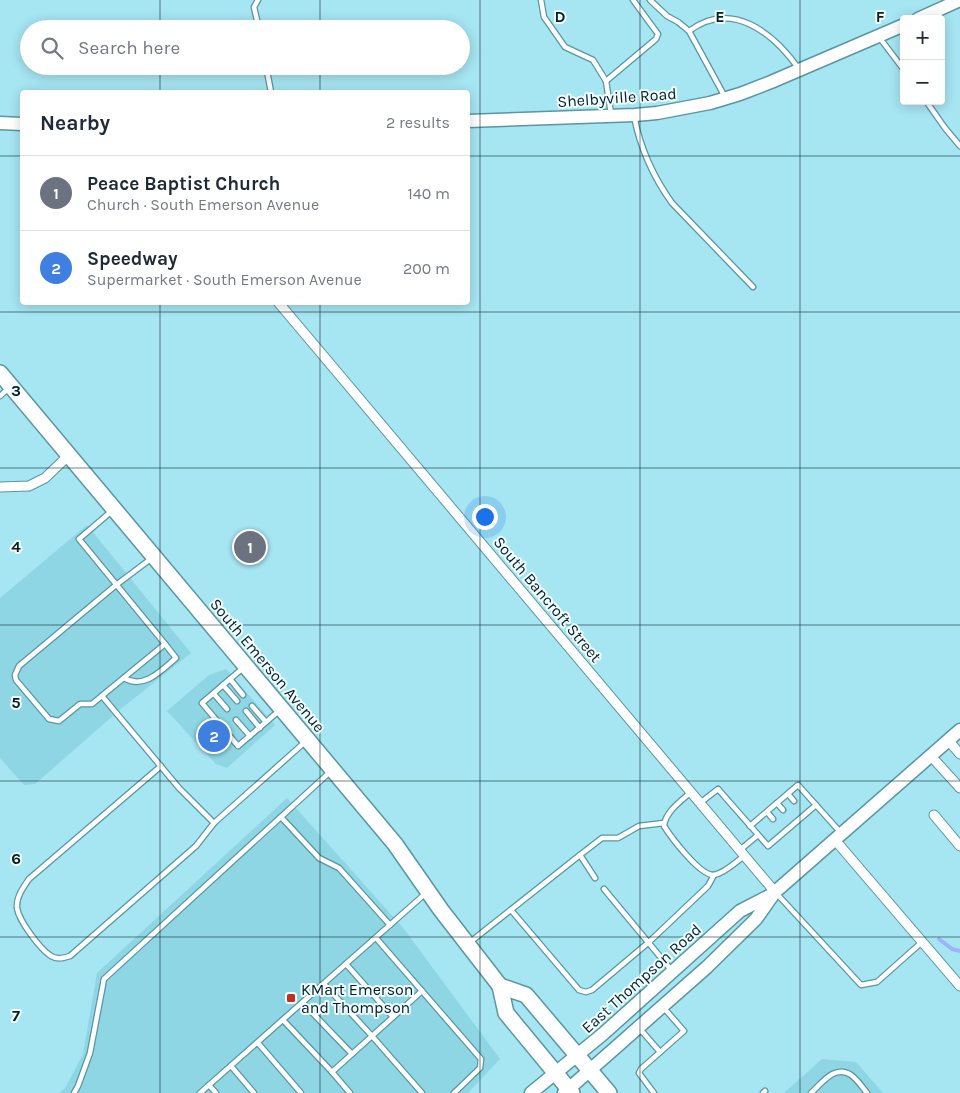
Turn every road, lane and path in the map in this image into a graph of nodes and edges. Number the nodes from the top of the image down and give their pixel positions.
1 (259, 0) edge
2 (541, 0) edge
3 (633, 0) edge
4 (650, 0) edge
5 (960, 0) edge
6 (927, 15) edge
7 (257, 20) edge
8 (696, 20) dead end
9 (900, 27) edge
10 (771, 30) dead end
11 (689, 31) junction
12 (878, 36) junction
13 (900, 65) edge
14 (800, 70) junction
15 (268, 75) edge
16 (606, 81) junction
17 (271, 90) edge
18 (726, 98) junction
19 (929, 105) edge
20 (634, 115) junction
21 (611, 116) junction
22 (470, 121) edge
23 (0, 123) edge
24 (20, 124) edge
25 (960, 146) edge
26 (753, 287) dead end
27 (281, 305) edge
28 (0, 373) edge
29 (6, 391) edge
30 (69, 455) junction
31 (0, 487) edge
32 (114, 509) junction
33 (154, 556) junction
34 (116, 585) junction
35 (164, 644) junction
36 (246, 666) junction
37 (124, 678) junction
38 (230, 679) junction
39 (223, 685) junction
40 (214, 694) junction
41 (243, 695) dead end
42 (102, 696) junction
43 (237, 701) dead end
44 (252, 706) dead end
45 (227, 709) dead end
46 (282, 709) junction
47 (246, 711) dead end
48 (236, 720) dead end
49 (266, 722) junction
50 (260, 728) junction
51 (960, 730) edge
52 (250, 736) junction
53 (308, 740) junction
54 (948, 740) junction
55 (960, 754) edge
56 (931, 756) junction
57 (161, 766) junction
58 (333, 770) junction
59 (960, 788) edge
60 (691, 792) junction
61 (788, 794) junction
62 (794, 801) dead end
63 (777, 803) junction
64 (700, 804) junction
65 (816, 805) junction
66 (783, 810) dead end
67 (802, 810) dead end
68 (767, 812) junction
69 (805, 814) junction
70 (934, 815) dead end
71 (281, 817) junction
72 (773, 819) dead end
73 (214, 823) junction
74 (664, 824) junction
75 (750, 826) junction
76 (758, 835) junction
77 (838, 837) junction
78 (960, 846) edge
79 (742, 853) junction
80 (580, 855) junction
81 (714, 875) junction
82 (595, 878) dead end
83 (604, 889) dead end
84 (428, 891) junction
85 (775, 892) junction
86 (511, 910) junction
87 (390, 925) junction
88 (376, 938) junction
89 (648, 942) junction
90 (922, 942) junction
91 (468, 944) junction
92 (346, 964) junction
93 (673, 972) junction
94 (324, 984) junction
95 (500, 986) junction
96 (960, 986) edge
97 (422, 991) junction
98 (303, 1003) junction
99 (662, 1006) junction
100 (393, 1017) junction
101 (283, 1020) junction
102 (638, 1027) junction
103 (372, 1036) junction
104 (258, 1043) junction
105 (660, 1052) junction
106 (352, 1054) junction
107 (578, 1056) junction
108 (231, 1066) junction
109 (589, 1070) junction
110 (332, 1072) junction
111 (556, 1073) junction
112 (209, 1085) junction
113 (568, 1091) edge
114 (74, 1093) edge
115 (200, 1093) edge
116 (216, 1093) edge
117 (254, 1093) edge
118 (301, 1093) edge
119 (350, 1093) edge
120 (422, 1093) edge
121 (454, 1093) edge
122 (531, 1093) edge
123 (609, 1093) edge
124 (654, 1093) edge
125 (811, 1093) edge
126 (867, 1093) edge

1 - 7 lane
2 - 16 lane
3 - 16 lane
4 - 11 lane
5 - 6 main road
8 - 11 lane
9 - 12 main road, Shelbyville Road
10 - 14 lane
11 - 18 lane
12 - 13 lane
12 - 14 main road, Shelbyville Road
14 - 18 main road, Shelbyville Road
15 - 17 lane
16 - 21 lane
18 - 20 main road, Shelbyville Road
19 - 25 lane
20 - 21 main road, Shelbyville Road
20 - 26 lane
21 - 22 main road, Shelbyville Road
23 - 24 main road
27 - 60 street, South Bancroft Street
28 - 29 main road, South Emerson Avenue
29 - 30 main road, South Emerson Avenue
30 - 31 street
30 - 32 main road, South Emerson Avenue
32 - 33 main road, South Emerson Avenue
32 - 34 lane
33 - 34 lane
33 - 36 main road, South Emerson Avenue
34 - 35 lane
34 - 42 lane
35 - 37 lane
35 - 37 lane
36 - 38 lane
36 - 46 main road, South Emerson Avenue
37 - 42 lane
38 - 39 lane
38 - 41 lane
39 - 40 lane
39 - 43 lane
40 - 45 lane
40 - 52 lane
42 - 57 lane
44 - 49 lane
46 - 49 lane
46 - 53 main road, South Emerson Avenue
47 - 50 lane
48 - 52 lane
49 - 50 lane
50 - 52 lane
51 - 54 main road, East Thompson Road
53 - 58 main road, South Emerson Avenue
53 - 73 lane
54 - 55 street
54 - 56 main road, East Thompson Road
56 - 59 street
56 - 77 main road, East Thompson Road
57 - 73 lane
57 - 73 lane
58 - 71 lane
58 - 84 main road, South Emerson Avenue
60 - 64 street, South Bancroft Street
60 - 74 lane
61 - 62 lane
61 - 63 lane
61 - 65 lane
63 - 66 lane
63 - 68 lane
64 - 75 lane
64 - 79 street, South Bancroft Street
65 - 69 lane
65 - 77 lane
67 - 69 lane
68 - 72 lane
68 - 75 lane
69 - 76 lane
70 - 78 street
71 - 87 lane
71 - 114 lane
74 - 80 lane
74 - 81 lane
75 - 76 lane
76 - 79 lane
77 - 85 main road, East Thompson Road
77 - 90 street
79 - 81 lane
79 - 85 street, South Bancroft Street
80 - 82 lane
80 - 86 lane
81 - 89 lane
83 - 89 lane
84 - 87 lane
84 - 91 main road, South Emerson Avenue
85 - 90 lane
85 - 93 main road, East Thompson Road
85 - 99 main road, East Thompson Road
86 - 89 lane
86 - 91 lane
87 - 88 lane
88 - 92 lane
88 - 97 lane
89 - 93 lane
90 - 96 street
91 - 95 main road, South Emerson Avenue
92 - 94 lane
92 - 100 lane
93 - 107 main road, East Thompson Road
94 - 98 lane
94 - 103 lane
95 - 107 main road
95 - 111 main road, South Emerson Avenue
97 - 100 lane
97 - 121 lane
98 - 101 lane
98 - 106 lane
99 - 102 main road, East Thompson Road
99 - 105 lane
100 - 103 lane
101 - 104 lane
101 - 110 lane
102 - 105 lane
102 - 109 main road, East Thompson Road
103 - 106 lane
103 - 120 lane
104 - 108 lane
104 - 118 lane
105 - 124 lane
106 - 110 lane
107 - 109 main road
107 - 111 main road, East Thompson Road
108 - 112 lane
108 - 117 lane
109 - 113 main road, East Thompson Road
109 - 123 main road
110 - 119 lane
111 - 113 main road, South Emerson Avenue
111 - 122 main road, East Thompson Road
112 - 115 lane
112 - 116 lane
125 - 126 lane

